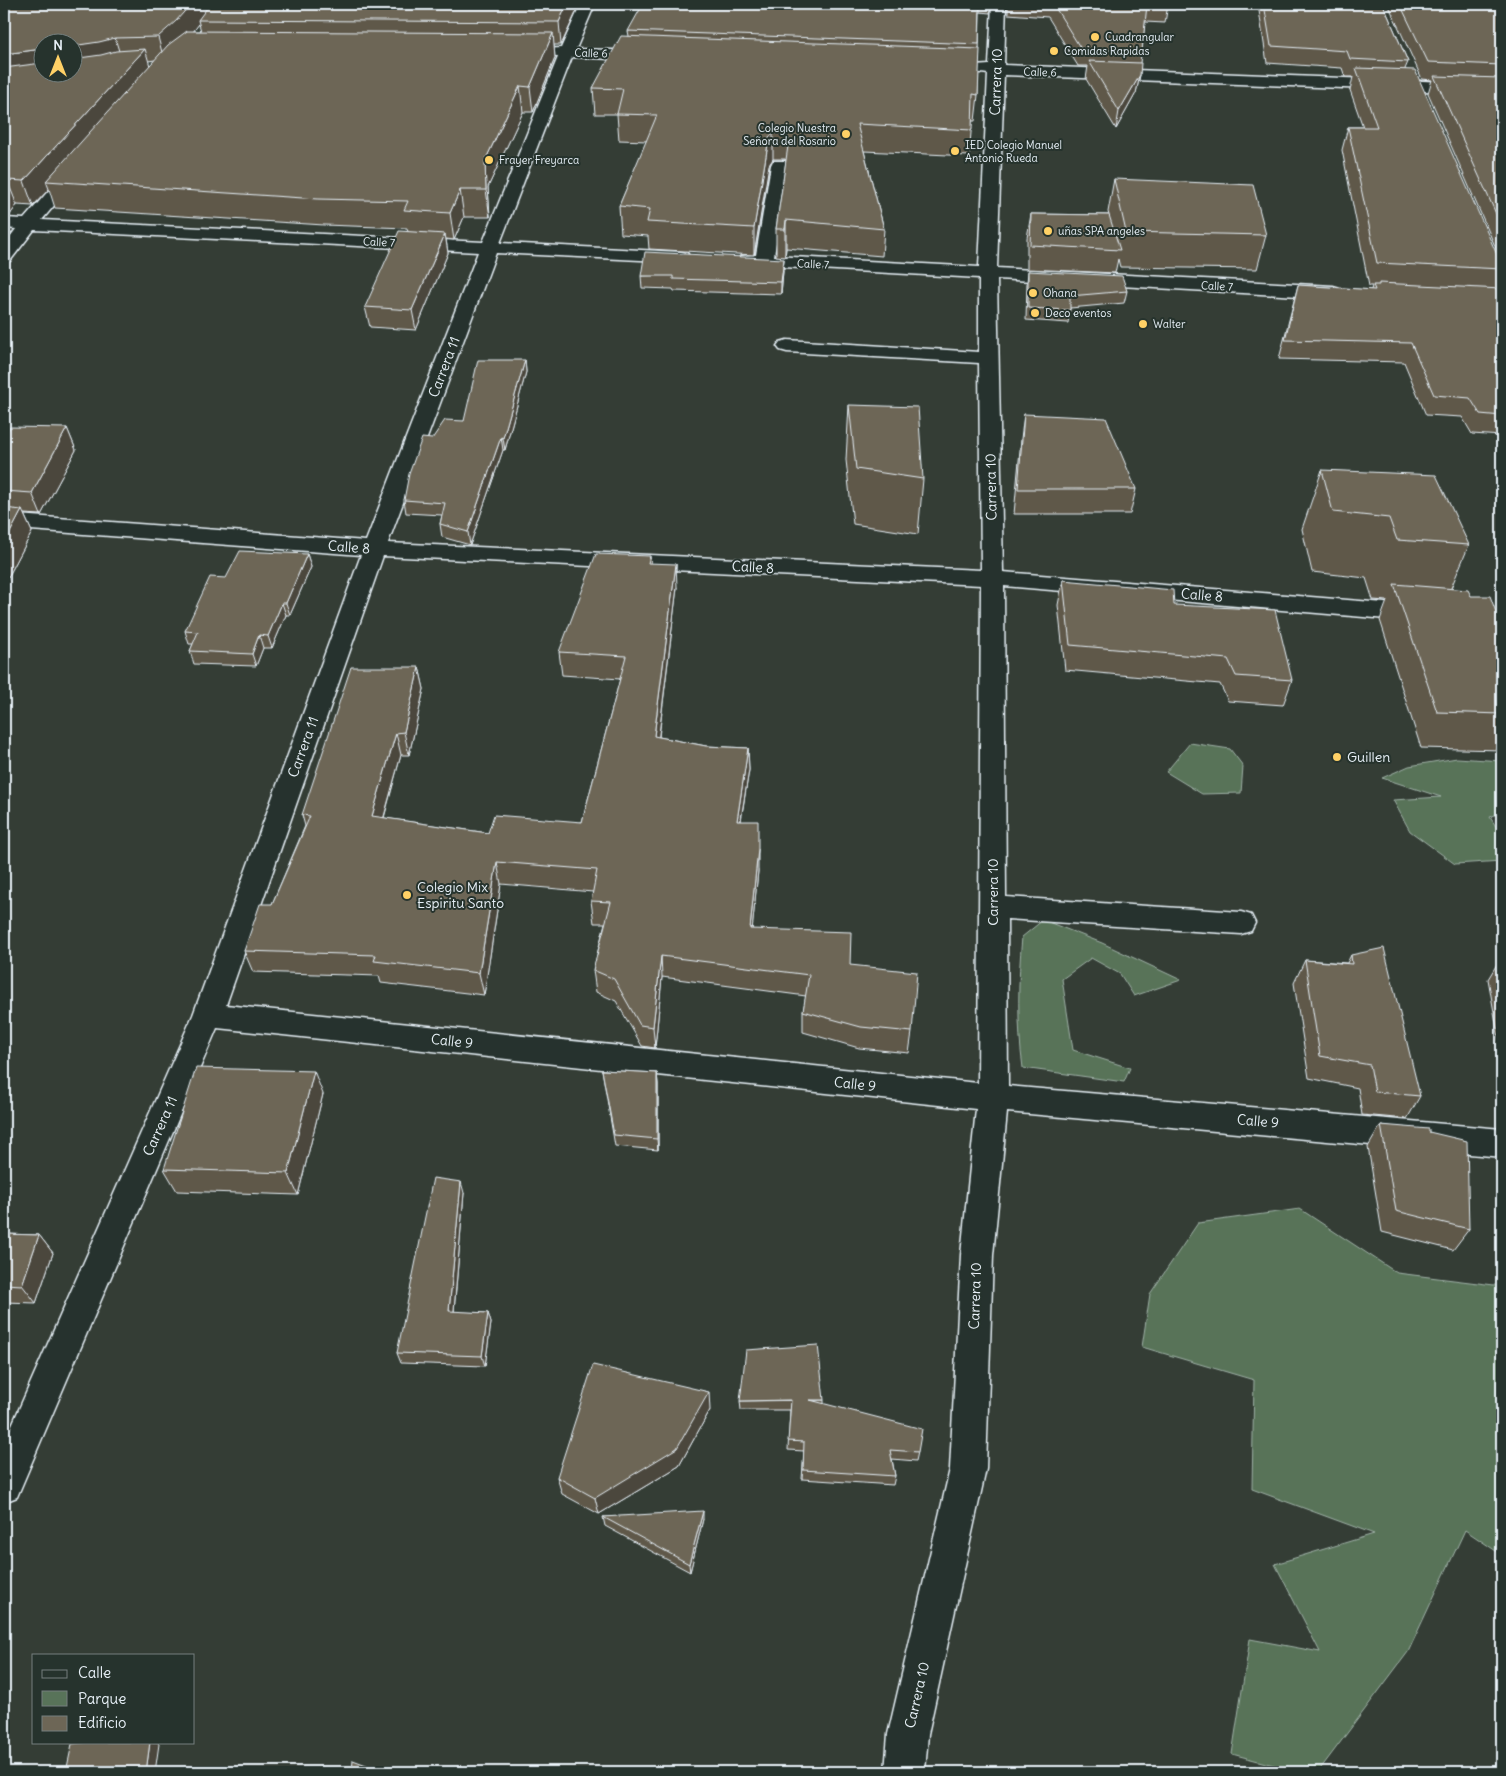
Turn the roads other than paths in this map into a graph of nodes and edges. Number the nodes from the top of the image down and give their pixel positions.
1 (998, 4) edge
2 (585, 10) edge
3 (537, 52) edge
4 (567, 52) junction
5 (664, 56) edge
6 (1407, 67) edge
7 (968, 69) edge
8 (997, 70) junction
9 (1415, 86) junction
10 (1502, 89) edge
11 (1423, 104) edge
12 (86, 159) edge
13 (779, 165) dead end
14 (4, 223) edge
15 (29, 224) junction
16 (489, 248) junction
17 (4, 258) edge
18 (695, 258) edge
19 (734, 260) edge
20 (764, 261) junction
21 (988, 274) junction
22 (1354, 293) edge
23 (787, 346) dead end
24 (989, 358) junction
25 (4, 521) edge
26 (374, 549) junction
27 (992, 578) junction
28 (1443, 615) edge
29 (993, 907) junction
30 (1241, 923) dead end
31 (208, 1015) junction
32 (993, 1098) junction
33 (1502, 1143) edge
34 (4, 1484) edge
35 (904, 1772) edge

1 - 8 street, Carrera 10
2 - 4 street, Carrera 11
3 - 4 street, Calle 6
4 - 5 street, Calle 6
4 - 16 street, Carrera 11
6 - 9 street
7 - 8 street, Calle 6
8 - 9 street, Calle 6
8 - 21 street, Carrera 10
9 - 10 street, Calle 6
9 - 11 street
12 - 15 street
13 - 20 street
14 - 15 street, Calle 7
15 - 16 street, Calle 7
15 - 17 street
16 - 18 street, Calle 7
16 - 26 street, Carrera 11
19 - 20 street, Calle 7
20 - 21 street, Calle 7
21 - 22 street, Calle 7
21 - 24 street, Carrera 10
23 - 24 street
24 - 27 street, Carrera 10
25 - 26 street, Calle 8
26 - 27 street, Calle 8
26 - 31 street, Carrera 11
27 - 28 street, Calle 8
27 - 29 street, Carrera 10
29 - 30 street
29 - 32 street, Carrera 10
31 - 32 street, Calle 9
31 - 34 street, Carrera 11
32 - 33 street, Calle 9
32 - 35 street, Carrera 10

